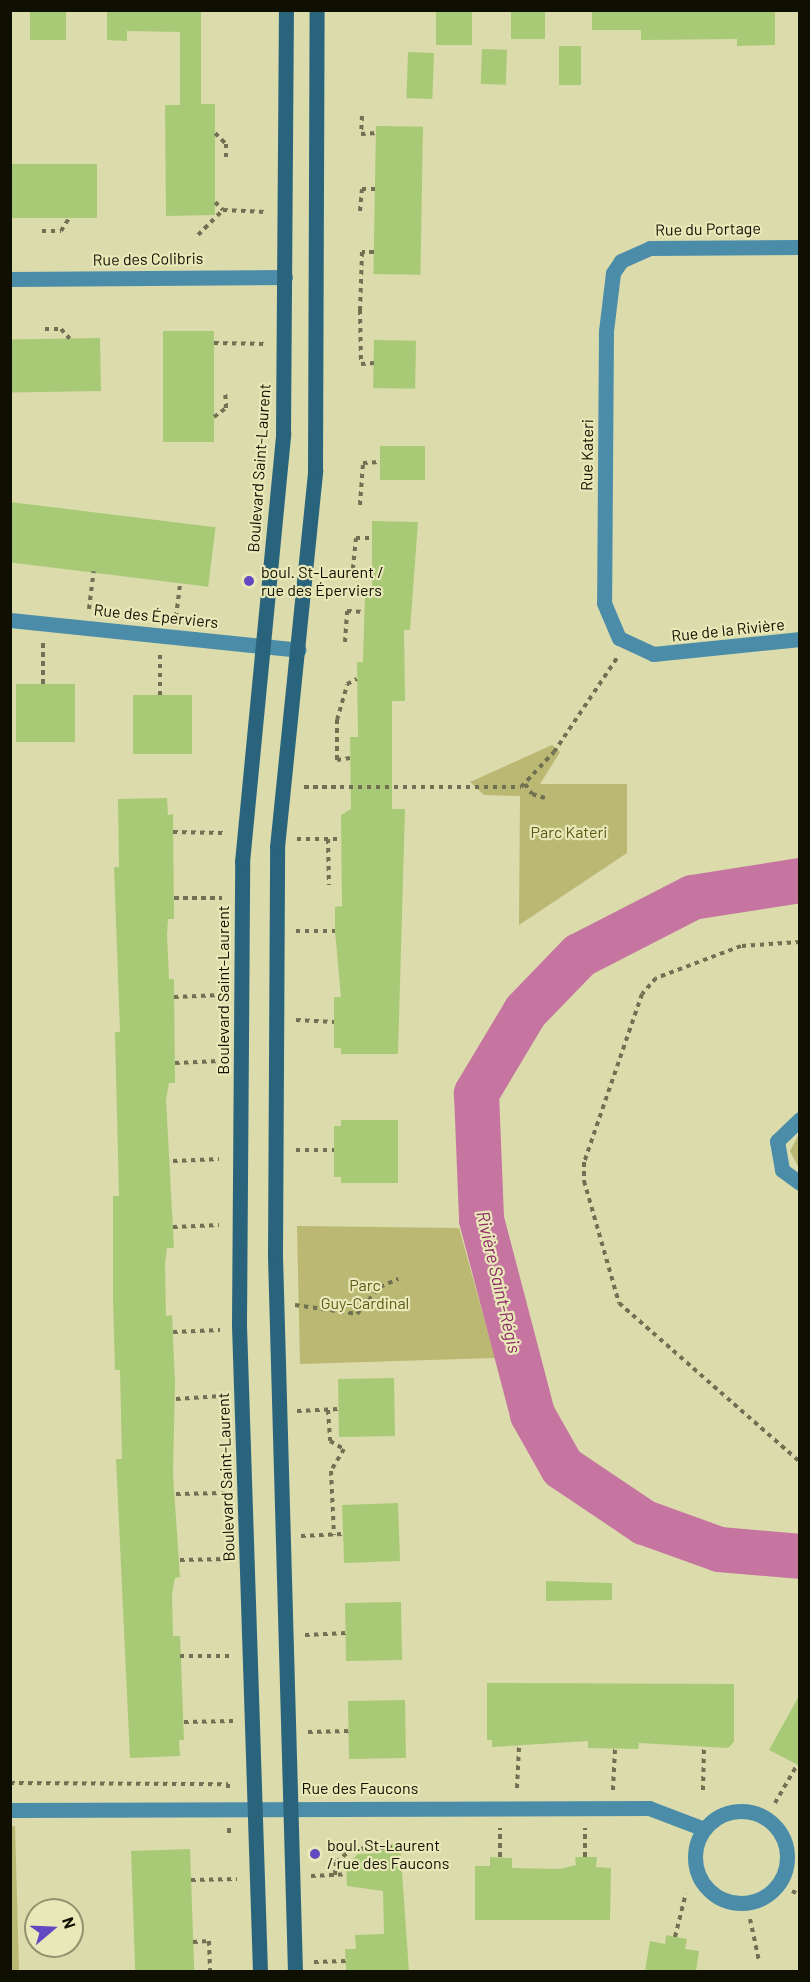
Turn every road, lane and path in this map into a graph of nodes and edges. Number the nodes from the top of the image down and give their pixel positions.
1 (286, 10) edge
2 (317, 10) edge
3 (362, 116) dead end
4 (215, 133) dead end
5 (376, 133) dead end
6 (226, 160) dead end
7 (375, 189) dead end
8 (215, 202) dead end
9 (223, 210) junction
10 (360, 211) dead end
11 (267, 212) dead end
12 (69, 218) dead end
13 (42, 231) dead end
14 (198, 235) dead end
15 (800, 247) edge
16 (374, 252) dead end
17 (621, 261) joint
18 (285, 277) junction
19 (10, 279) edge
20 (45, 330) dead end
21 (70, 339) dead end
22 (214, 343) dead end
23 (265, 344) dead end
24 (374, 363) dead end
25 (225, 392) dead end
26 (214, 417) dead end
27 (380, 462) dead end
28 (360, 505) dead end
29 (371, 538) dead end
30 (94, 571) dead end
31 (352, 578) dead end
32 (180, 582) dead end
33 (364, 612) dead end
34 (10, 620) edge
35 (87, 627) junction
36 (173, 636) junction
37 (800, 639) edge
38 (345, 642) dead end
39 (43, 643) dead end
40 (262, 645) junction
41 (297, 650) junction
42 (622, 650) junction
43 (160, 654) dead end
44 (357, 680) dead end
45 (43, 684) dead end
46 (160, 695) dead end
47 (350, 758) dead end
48 (525, 784) junction
49 (302, 787) dead end
50 (548, 799) dead end
51 (173, 832) dead end
52 (223, 833) dead end
53 (297, 839) dead end
54 (328, 839) junction
55 (340, 840) dead end
56 (329, 885) dead end
57 (174, 898) dead end
58 (222, 898) dead end
59 (296, 931) dead end
60 (335, 931) dead end
61 (800, 942) edge
62 (221, 995) dead end
63 (174, 997) dead end
64 (295, 1020) dead end
65 (334, 1022) dead end
66 (220, 1061) dead end
67 (174, 1063) dead end
68 (800, 1119) edge
69 (294, 1150) dead end
70 (334, 1150) dead end
71 (219, 1159) dead end
72 (173, 1161) dead end
73 (800, 1184) edge
74 (219, 1225) dead end
75 (173, 1227) dead end
76 (398, 1279) dead end
77 (295, 1305) dead end
78 (220, 1330) dead end
79 (173, 1332) dead end
80 (221, 1396) dead end
81 (176, 1399) dead end
82 (338, 1409) dead end
83 (328, 1410) junction
84 (297, 1411) dead end
85 (800, 1462) edge
86 (225, 1493) dead end
87 (176, 1494) dead end
88 (343, 1534) dead end
89 (334, 1535) junction
90 (301, 1536) dead end
91 (228, 1559) dead end
92 (180, 1560) dead end
93 (346, 1633) dead end
94 (305, 1635) dead end
95 (180, 1656) dead end
96 (231, 1656) dead end
97 (233, 1721) dead end
98 (184, 1722) dead end
99 (349, 1731) dead end
100 (307, 1732) dead end
101 (519, 1747) dead end
102 (704, 1748) dead end
103 (615, 1749) dead end
104 (797, 1765) dead end
105 (10, 1783) edge
106 (228, 1784) dead end
107 (517, 1789) dead end
108 (613, 1790) dead end
109 (703, 1790) dead end
110 (775, 1803) dead end
111 (291, 1806) junction
112 (254, 1807) junction
113 (10, 1810) edge
114 (585, 1824) dead end
115 (500, 1826) dead end
116 (704, 1829) junction
117 (428, 1846) dead end
118 (500, 1857) dead end
119 (585, 1857) dead end
120 (346, 1874) dead end
121 (335, 1875) junction
122 (311, 1876) dead end
123 (237, 1878) dead end
124 (191, 1880) dead end
125 (792, 1891) dead end
126 (686, 1893) dead end
127 (800, 1895) edge
128 (750, 1919) dead end
129 (675, 1937) dead end
130 (193, 1942) dead end
131 (346, 1961) dead end
132 (759, 1961) dead end
133 (314, 1962) dead end
134 (210, 1971) edge
135 (260, 1971) edge
136 (295, 1971) edge

1 - 18 street, Boulevard Saint-Laurent
2 - 41 street
3 - 5 path
4 - 6 path
7 - 10 path
8 - 9 path
9 - 11 path
9 - 14 path
12 - 13 path
15 - 17 street, Rue du Portage
16 - 24 path
17 - 42 street, Rue Kateri
18 - 19 street, Rue des Colibris
18 - 40 street, Boulevard Saint-Laurent
20 - 21 path
22 - 23 path
25 - 26 path
27 - 28 path
29 - 31 path
30 - 35 path
32 - 36 path
33 - 38 path
34 - 35 street, Rue des Éperviers
35 - 36 street, Rue des Éperviers
36 - 40 street, Rue des Éperviers
37 - 42 street, Rue de la Rivière
39 - 45 path
40 - 41 street, Rue des Éperviers
40 - 112 street, Boulevard Saint-Laurent
41 - 111 street
42 - 48 path
43 - 46 path
44 - 47 path
48 - 49 path
48 - 50 path
51 - 52 path
53 - 54 path
54 - 55 path
54 - 56 path
57 - 58 path
59 - 60 path
61 - 85 path
62 - 63 path
64 - 65 path
66 - 67 path
68 - 73 street
69 - 70 path
71 - 72 path
74 - 75 path
76 - 77 path
78 - 79 path
80 - 81 path
82 - 83 path
83 - 84 path
83 - 89 path
86 - 87 path
88 - 89 path
89 - 90 path
91 - 92 path
93 - 94 path
95 - 96 path
97 - 98 path
99 - 100 path
101 - 107 path
102 - 109 path
103 - 108 path
104 - 110 path
105 - 106 path
111 - 112 street, Rue des Faucons
111 - 116 street, Rue des Faucons
111 - 136 street
112 - 113 street, Rue des Faucons
112 - 135 street, Boulevard Saint-Laurent
114 - 119 path
115 - 118 path
116 - 116 street
117 - 121 path
120 - 121 path
121 - 122 path
123 - 124 path
125 - 127 path
126 - 129 path
128 - 132 path
130 - 134 path
131 - 133 path

